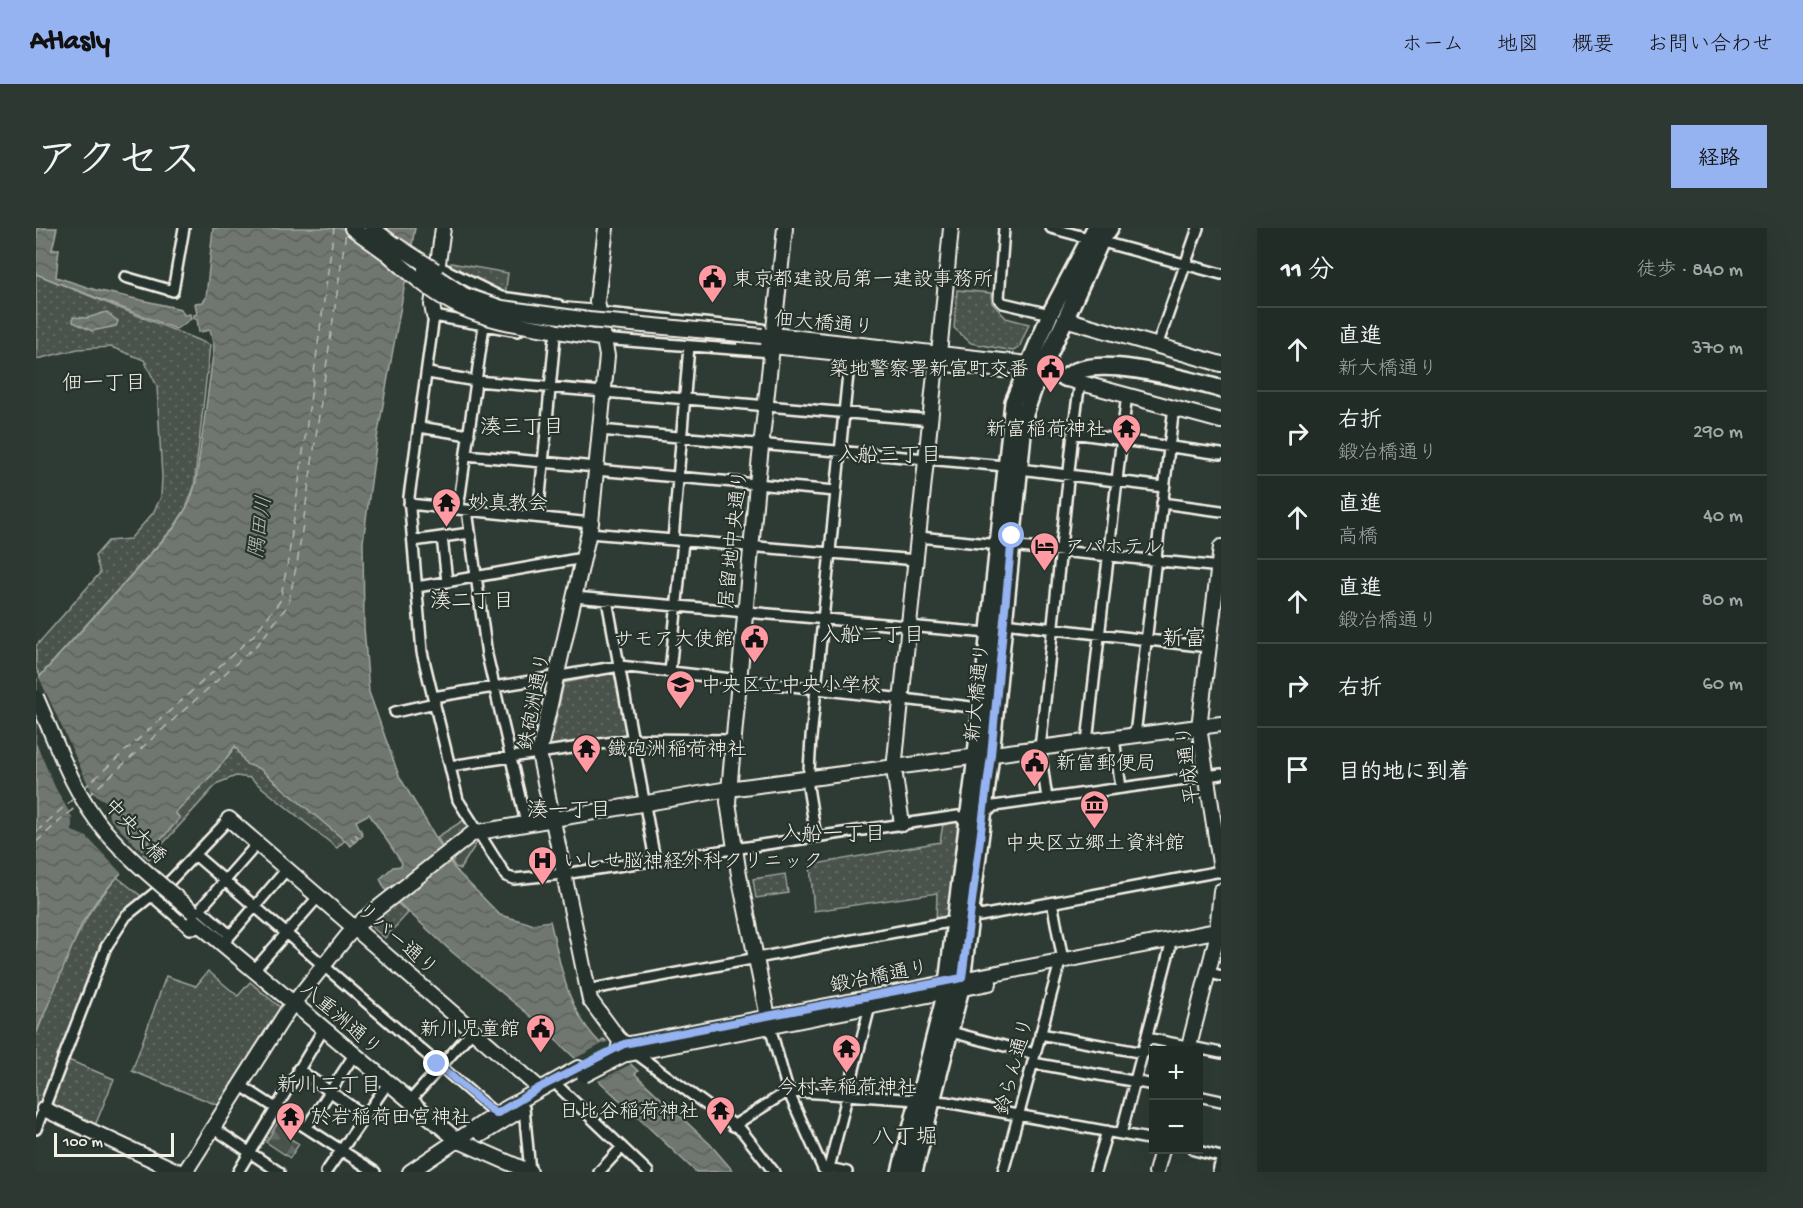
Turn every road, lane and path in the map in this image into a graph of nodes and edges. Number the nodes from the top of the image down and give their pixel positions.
1 (184, 228) edge
2 (352, 228) edge
3 (372, 228) edge
4 (443, 228) edge
5 (606, 228) edge
6 (785, 228) edge
7 (951, 228) edge
8 (1004, 228) edge
9 (1051, 228) edge
10 (1110, 228) edge
11 (1198, 228) edge
12 (1095, 236) edge
13 (391, 249) junction
14 (1186, 264) junction
15 (429, 271) junction
16 (1221, 274) edge
17 (125, 277) dead end
18 (599, 313) junction
19 (434, 316) junction
20 (1057, 316) junction
21 (484, 326) junction
22 (554, 333) junction
23 (606, 339) junction
24 (769, 342) junction
25 (689, 346) junction
26 (1157, 346) junction
27 (855, 356) junction
28 (938, 359) junction
29 (1221, 364) edge
30 (1031, 369) junction
31 (428, 374) junction
32 (1066, 378) junction
33 (476, 381) junction
34 (1089, 384) junction
35 (550, 386) junction
36 (604, 391) junction
37 (1221, 391) edge
38 (1123, 393) junction
39 (685, 398) junction
40 (765, 405) junction
41 (1180, 409) junction
42 (844, 412) junction
43 (930, 420) junction
44 (1221, 421) edge
45 (419, 427) junction
46 (600, 430) junction
47 (1073, 433) junction
48 (469, 435) junction
49 (682, 437) junction
50 (1122, 440) junction
51 (761, 444) junction
52 (1169, 447) junction
53 (840, 451) junction
54 (1221, 454) edge
55 (466, 455) junction
56 (927, 459) junction
57 (543, 462) junction
58 (1012, 467) junction
59 (596, 469) junction
60 (1069, 474) junction
61 (678, 477) junction
62 (1117, 480) junction
63 (757, 484) junction
64 (1164, 487) junction
65 (836, 490) junction
66 (1162, 503) junction
67 (409, 504) junction
68 (463, 509) junction
69 (1221, 511) edge
70 (538, 517) junction
71 (590, 528) junction
72 (470, 533) junction
73 (442, 537) junction
74 (919, 537) junction
75 (678, 540) junction
76 (413, 541) junction
77 (1004, 545) junction
78 (751, 547) junction
79 (1221, 547) edge
80 (1060, 549) junction
81 (830, 553) junction
82 (1107, 554) junction
83 (583, 558) junction
84 (1155, 559) junction
85 (917, 560) junction
86 (1220, 566) edge
87 (476, 576) junction
88 (447, 582) junction
89 (417, 587) junction
90 (574, 597) junction
91 (607, 600) junction
92 (676, 606) junction
93 (744, 612) junction
94 (823, 619) junction
95 (1004, 623) junction
96 (910, 628) junction
97 (1052, 628) junction
98 (988, 633) junction
99 (1099, 635) junction
100 (1146, 640) junction
101 (1208, 647) junction
102 (620, 666) junction
103 (670, 672) junction
104 (557, 675) junction
105 (738, 680) junction
106 (493, 687) junction
107 (816, 689) junction
108 (36, 697) edge
109 (902, 698) junction
110 (434, 700) junction
111 (980, 708) junction
112 (395, 712) dead end
113 (36, 717) edge
114 (1221, 724) edge
115 (1199, 727) junction
116 (1135, 735) junction
117 (1114, 738) junction
118 (634, 739) junction
119 (732, 740) junction
120 (1087, 742) junction
121 (1040, 749) junction
122 (539, 753) junction
123 (991, 755) junction
124 (975, 757) junction
125 (510, 758) junction
126 (450, 766) junction
127 (894, 769) junction
128 (1221, 774) edge
129 (1206, 776) junction
130 (809, 779) junction
131 (1121, 788) junction
132 (728, 789) junction
133 (1047, 799) junction
134 (645, 804) junction
135 (984, 815) junction
136 (229, 819) joint
137 (551, 819) junction
138 (967, 822) junction
139 (526, 823) junction
140 (902, 824) junction
141 (478, 831) junction
142 (816, 837) junction
143 (257, 844) junction
144 (734, 849) junction
145 (195, 855) junction
146 (655, 860) junction
147 (287, 869) junction
148 (1221, 871) edge
149 (563, 874) junction
150 (225, 881) junction
151 (1221, 891) edge
152 (152, 896) junction
153 (319, 896) junction
154 (1221, 900) edge
155 (1050, 903) junction
156 (255, 908) junction
157 (971, 909) junction
158 (191, 914) junction
159 (954, 921) junction
160 (355, 927) junction
161 (203, 928) junction
162 (286, 934) junction
163 (1219, 935) edge
164 (227, 939) junction
165 (1170, 948) junction
166 (755, 959) junction
167 (1060, 965) junction
168 (322, 966) junction
169 (255, 969) junction
170 (1214, 974) edge
171 (954, 985) junction
172 (587, 990) junction
173 (294, 1002) junction
174 (862, 1008) junction
175 (769, 1022) junction
176 (324, 1028) junction
177 (473, 1030) junction
178 (951, 1032) junction
179 (1040, 1034) junction
180 (1148, 1038) junction
181 (1180, 1046) edge
182 (1189, 1046) edge
183 (624, 1050) junction
184 (1203, 1050) edge
185 (1144, 1053) junction
186 (1221, 1053) edge
187 (354, 1055) junction
188 (1034, 1058) junction
189 (441, 1066) junction
190 (298, 1069) junction
191 (581, 1071) junction
192 (1136, 1082) junction
193 (388, 1083) junction
194 (1149, 1084) edge
195 (240, 1085) junction
196 (559, 1087) junction
197 (539, 1088) junction
198 (330, 1091) junction
199 (788, 1091) junction
200 (847, 1096) junction
201 (1203, 1097) edge
202 (410, 1101) junction
203 (926, 1101) junction
204 (1221, 1101) edge
205 (275, 1107) junction
206 (525, 1108) junction
207 (44, 1109) junction
208 (496, 1114) junction
209 (365, 1116) junction
210 (1018, 1116) junction
211 (733, 1126) junction
212 (307, 1127) junction
213 (213, 1128) junction
214 (36, 1129) edge
215 (1107, 1131) junction
216 (1121, 1134) junction
217 (1149, 1139) edge
218 (461, 1142) junction
219 (622, 1148) junction
220 (342, 1149) junction
221 (248, 1152) junction
222 (1203, 1152) edge
223 (1161, 1154) edge
224 (1221, 1159) edge
225 (828, 1171) edge
226 (179, 1172) edge
227 (185, 1172) edge
228 (238, 1172) edge
229 (279, 1172) edge
230 (326, 1172) edge
231 (375, 1172) edge
232 (410, 1172) edge
233 (426, 1172) edge
234 (530, 1172) edge
235 (599, 1172) edge
236 (648, 1172) edge
237 (774, 1172) edge
238 (847, 1172) edge
239 (900, 1172) edge
240 (914, 1172) edge
241 (1003, 1172) edge
242 (1095, 1172) edge
243 (1156, 1172) edge
244 (1218, 1172) edge

1 - 17 street
2 - 13 street
3 - 13 street
4 - 15 street
5 - 18 street, 鉄砲洲通り
6 - 24 street, 居留地中央通り
7 - 28 street
8 - 20 street
9 - 12 street
10 - 12 main road, 新大橋通り
11 - 14 street
12 - 14 street
12 - 20 main road, 新大橋通り
13 - 15 street, bridge
13 - 18 street, bridge
13 - 22 street, bridge
14 - 16 street
14 - 26 street
15 - 18 street
15 - 19 street
15 - 24 street, 佃大橋通り, bridge
15 - 24 street, 佃大橋通り
18 - 23 street, 鉄砲洲通り
18 - 24 street
19 - 21 street
19 - 31 street
20 - 26 street
20 - 30 main road, 新大橋通り
21 - 22 street
21 - 33 street
22 - 23 street
22 - 35 street
23 - 25 street
23 - 36 street, 鉄砲洲通り
24 - 25 street
24 - 27 street, 佃大橋通り
24 - 28 street, 佃大橋通り
24 - 40 street, 居留地中央通り
25 - 39 street
26 - 29 street
27 - 28 street, 佃大橋通り
27 - 42 street
28 - 30 street, 佃大橋通り
28 - 43 street
30 - 32 street, 佃大橋通り
30 - 58 main road, 新大橋通り
31 - 33 street
31 - 45 street
32 - 34 street, 佃大橋通り
32 - 37 highway
33 - 35 street
33 - 48 street
34 - 38 street, 佃大橋通り
34 - 47 street
35 - 36 street
35 - 57 street
36 - 39 street
36 - 46 street, 鉄砲洲通り
38 - 41 street, 佃大橋通り
38 - 50 street
39 - 40 street
39 - 49 street
40 - 42 street
40 - 51 street, 居留地中央通り
41 - 44 street, 佃大橋通り
41 - 52 street
42 - 43 street
42 - 53 street
43 - 56 street
45 - 48 street
45 - 67 street
46 - 49 street
46 - 59 street, 鉄砲洲通り
47 - 50 street
47 - 60 street
48 - 55 street
49 - 51 street
49 - 61 street
50 - 52 street
50 - 62 street
51 - 53 street
51 - 63 street, 居留地中央通り
52 - 54 street
52 - 64 street
53 - 56 street
53 - 65 street
55 - 57 street
55 - 68 street
56 - 58 street
56 - 74 street
57 - 59 street
57 - 70 street
58 - 60 street
58 - 77 main road, 新大橋通り
59 - 61 street
59 - 71 street, 鉄砲洲通り
60 - 62 street
60 - 80 street
61 - 63 street
61 - 75 street
62 - 64 street
62 - 82 street
63 - 65 street
63 - 78 street, 居留地中央通り
64 - 66 street
65 - 81 street
66 - 69 street
66 - 84 street
67 - 68 street
67 - 76 street
68 - 70 street
68 - 72 street
70 - 71 street
71 - 75 street
71 - 83 street, 鉄砲洲通り
72 - 73 street
72 - 87 street
73 - 76 street
73 - 88 street
74 - 77 street
74 - 85 street
75 - 78 street
75 - 92 street
76 - 89 street
77 - 80 street
77 - 95 main road, 新大橋通り
77 - 98 main road, 新大橋通り
78 - 81 street
78 - 93 street, 居留地中央通り
79 - 86 street, 平成通り
80 - 82 street
80 - 97 street
81 - 85 street
81 - 94 street
82 - 84 street
82 - 99 street
83 - 87 street
83 - 90 street, 鉄砲洲通り
84 - 86 street
84 - 100 street
85 - 96 street
86 - 101 street, 平成通り
87 - 88 street
87 - 106 street
88 - 89 street
89 - 110 street
90 - 91 street
90 - 104 street, 鉄砲洲通り
91 - 92 street
91 - 102 street
92 - 93 street
92 - 103 street
93 - 94 street
93 - 105 street, 居留地中央通り
94 - 96 street
94 - 107 street
95 - 97 street
95 - 123 main road, 新大橋通り
96 - 98 street
96 - 109 street
97 - 99 street
97 - 121 street
98 - 111 main road, 新大橋通り
99 - 100 street
99 - 120 street
100 - 101 street
100 - 116 street
101 - 115 street, 平成通り
102 - 103 street
102 - 104 street
102 - 118 street
103 - 105 street
104 - 106 street
104 - 122 street, 鉄砲洲通り
105 - 107 street
105 - 119 street, 居留地中央通り
106 - 110 street
106 - 125 street
107 - 109 street
107 - 130 street
108 - 158 street, 中央大橋, bridge
109 - 111 street
109 - 127 street
110 - 112 street
110 - 126 street
111 - 124 main road, 新大橋通り
113 - 158 street, 中央大橋
114 - 115 street
115 - 116 street
115 - 129 street, 平成通り
116 - 117 street
117 - 120 street
117 - 131 street
118 - 119 street
118 - 122 street
118 - 134 street
119 - 132 street, 居留地中央通り
120 - 121 street
121 - 123 street
121 - 133 street
122 - 125 street
122 - 137 street, 鉄砲洲通り
123 - 124 street
123 - 135 main road, 新大橋通り
124 - 127 street
124 - 138 main road, 新大橋通り
125 - 126 street
125 - 139 street
126 - 141 street
127 - 130 street
127 - 140 street
128 - 129 street
129 - 131 street
129 - 148 street, 平成通り
130 - 132 street
130 - 142 street
131 - 133 street
132 - 134 street
132 - 144 street, 居留地中央通り
133 - 135 street
134 - 137 street
134 - 146 street
135 - 157 main road, 新大橋通り
136 - 143 street, リバー通り
136 - 145 street
137 - 139 street
137 - 149 street, 鉄砲洲通り
138 - 140 street
138 - 159 main road, 新大橋通り
139 - 141 street
140 - 142 street
141 - 149 street
141 - 160 street
142 - 144 street
143 - 147 street, リバー通り
143 - 150 street
144 - 146 street
144 - 166 street, 居留地中央通り
145 - 150 street
145 - 152 street
146 - 149 street
147 - 153 street, リバー通り
147 - 156 street
148 - 155 street
149 - 172 street, 鉄砲洲通り
150 - 156 street
150 - 164 street
151 - 154 street
152 - 161 street
152 - 207 street
153 - 160 street, リバー通り
153 - 162 street
154 - 163 street
155 - 157 street
155 - 167 street
156 - 162 street
156 - 164 street
157 - 171 main road, 新大橋通り
158 - 161 street, 八重洲通り
158 - 164 street, 八重洲通り
159 - 166 street
159 - 171 main road, 新大橋通り
160 - 168 street
160 - 177 street, リバー通り
161 - 164 street, 八重洲通り
162 - 168 street
162 - 169 street
163 - 165 street, 鍛冶橋通り
163 - 167 street, 鍛冶橋通り
163 - 170 street
164 - 169 street, 八重洲通り
165 - 167 street, 鍛冶橋通り
165 - 180 street
166 - 172 street
166 - 175 street, 居留地中央通り
167 - 171 street, 鍛冶橋通り
167 - 179 street, 鈴らん通り
168 - 173 street
168 - 189 street
169 - 173 street, 八重洲通り
170 - 182 street
171 - 174 street, 鍛冶橋通り
171 - 175 street, 鍛冶橋通り
171 - 178 main road, 新大橋通り
171 - 203 main road, 新大橋通り
172 - 183 street, 鉄砲洲通り
173 - 176 street, 八重洲通り
173 - 195 street
174 - 175 street, 鍛冶橋通り
174 - 200 street
175 - 183 street, 鍛冶橋通り
175 - 199 street
176 - 187 street, 八重洲通り
176 - 190 street
177 - 189 street
177 - 197 street, リバー通り
178 - 188 street
178 - 203 main road, 新大橋通り
179 - 185 street
179 - 188 street, 鈴らん通り
180 - 181 street
180 - 185 street
183 - 191 street, 鍛冶橋通り
183 - 211 street
184 - 186 street
185 - 192 street
187 - 193 street, 八重洲通り
187 - 198 street
188 - 192 street
188 - 210 street, 鈴らん通り
189 - 202 street
189 - 208 street
190 - 198 street
190 - 205 street
191 - 196 street
191 - 197 street
192 - 194 street
192 - 216 street
193 - 202 street, 八重洲通り
193 - 209 street
195 - 205 street
195 - 213 street
196 - 206 street
196 - 219 street
197 - 208 street
198 - 209 street
198 - 212 street
199 - 200 street
199 - 211 street
199 - 225 street
200 - 203 street
200 - 225 street
201 - 204 street
202 - 218 street, 八重洲通り
203 - 210 street
203 - 239 main road, 新大橋通り
203 - 240 main road, 新大橋通り
205 - 212 street
205 - 221 street
206 - 218 street
206 - 234 street
207 - 214 street
207 - 226 street
208 - 218 street
209 - 220 street
210 - 215 street
210 - 241 street, 鈴らん通り
211 - 237 street
212 - 220 street
213 - 221 street
213 - 227 street
215 - 216 street
215 - 242 street
216 - 217 street
218 - 232 street
218 - 233 street
218 - 234 street, 八重洲通り
219 - 235 street
219 - 236 street
220 - 230 street
220 - 231 street
221 - 228 street
221 - 229 street
222 - 224 street
223 - 243 street
224 - 244 street
225 - 238 street

